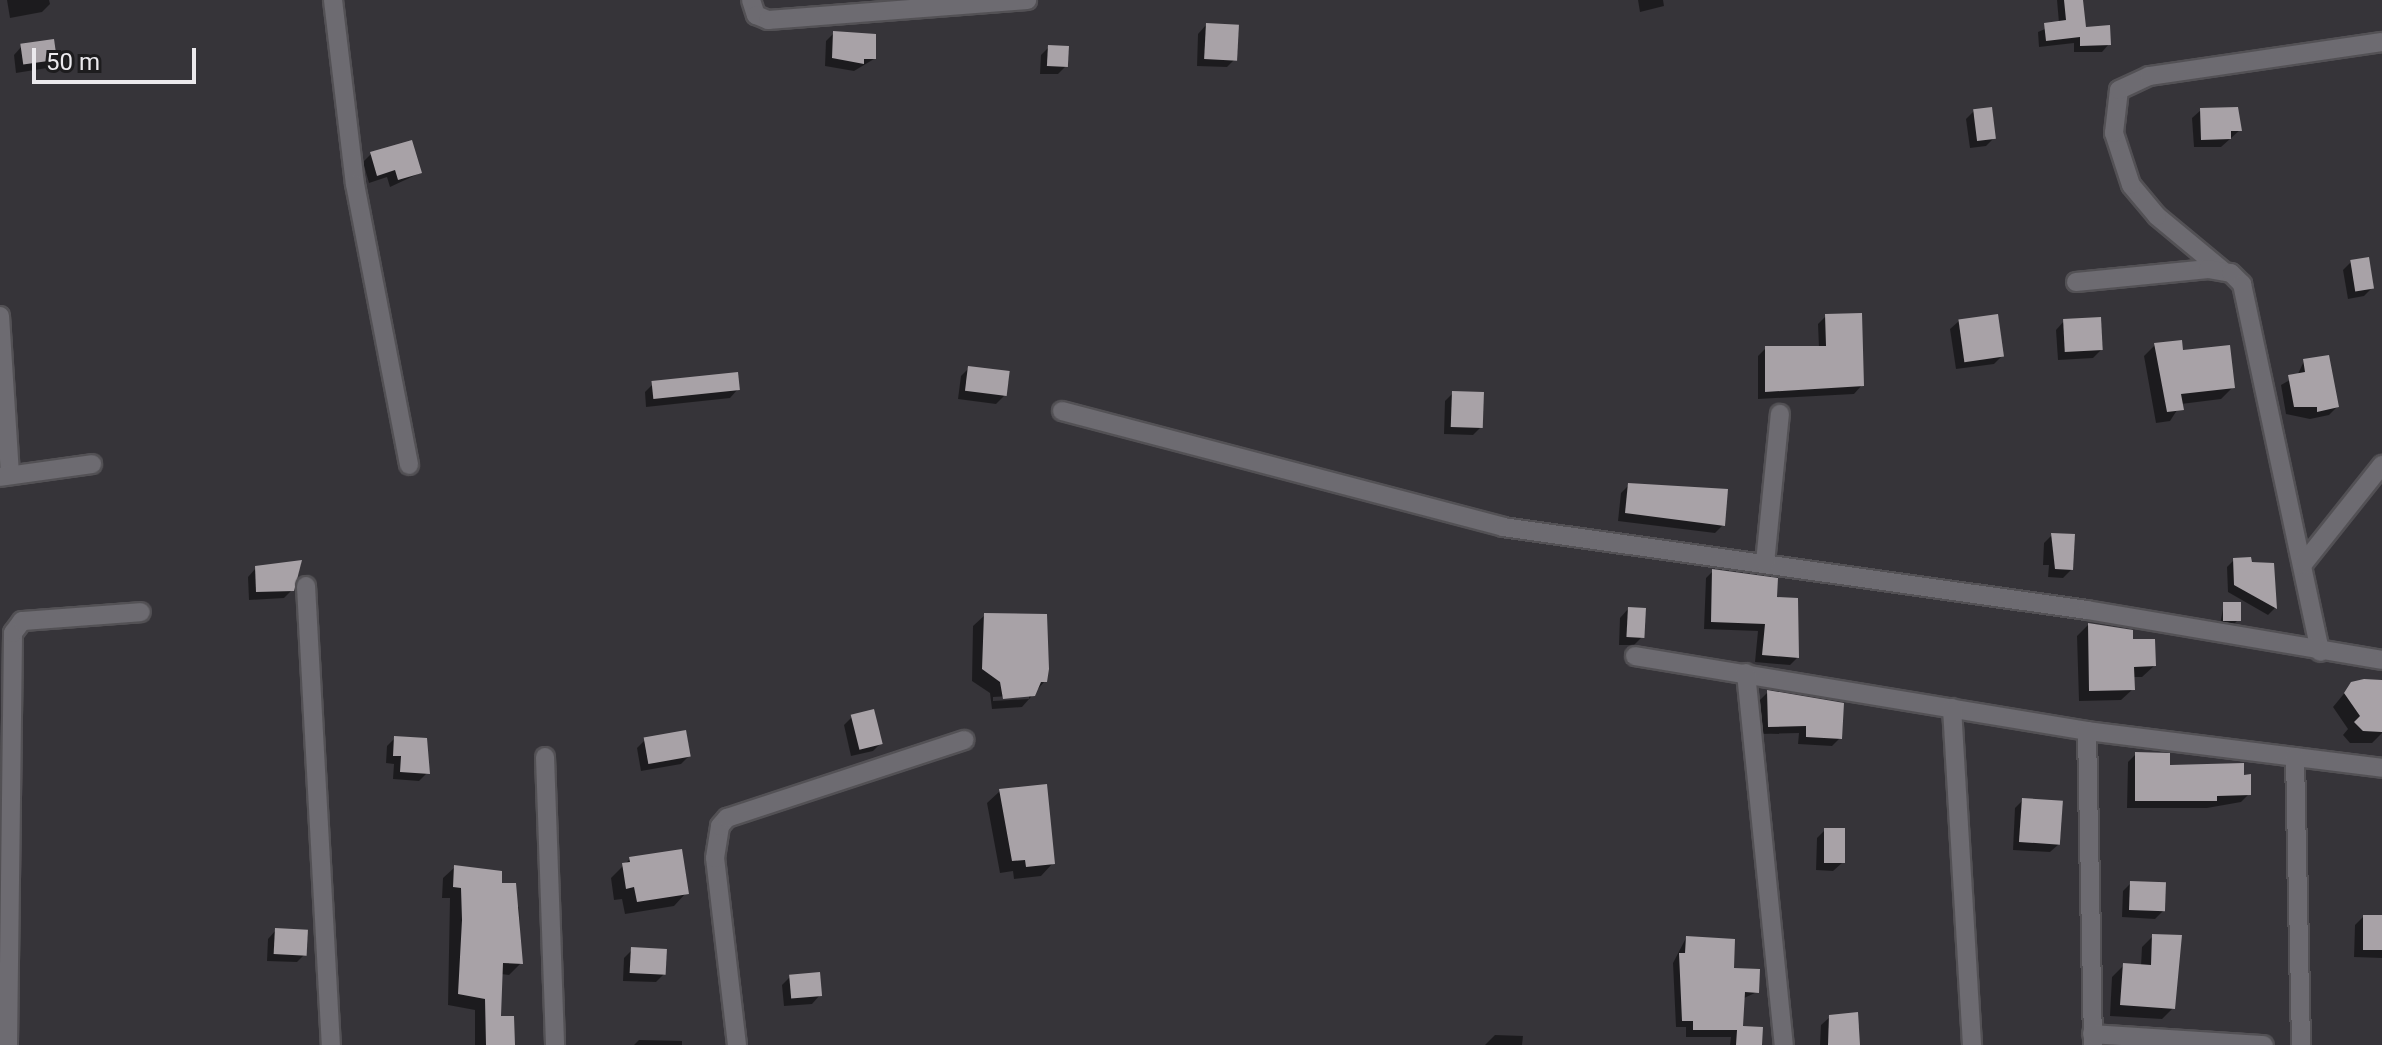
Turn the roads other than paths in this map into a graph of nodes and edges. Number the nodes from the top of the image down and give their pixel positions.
1 (333, 0) edge
2 (751, 0) edge
3 (1027, 0) edge
4 (2382, 42) edge
5 (2222, 270) junction
6 (2076, 282) dead end
7 (0, 316) edge
8 (1062, 411) dead end
9 (1780, 414) dead end
10 (92, 464) dead end
11 (409, 465) dead end
12 (2382, 465) edge
13 (5, 476) edge
14 (1765, 563) junction
15 (2303, 564) junction
16 (306, 586) dead end
17 (141, 612) dead end
18 (2320, 652) junction
19 (1635, 656) dead end
20 (2382, 660) edge
21 (1746, 673) junction
22 (1952, 708) junction
23 (2087, 731) junction
24 (964, 740) dead end
25 (545, 757) dead end
26 (2295, 757) junction
27 (2382, 768) edge
28 (2092, 1039) edge
29 (8, 1045) edge
30 (331, 1045) edge
31 (555, 1045) edge
32 (737, 1045) edge
33 (1784, 1045) edge
34 (1972, 1045) edge
35 (2264, 1045) edge
36 (2301, 1045) edge

1 - 11 street
2 - 3 street
4 - 5 street
5 - 6 street
5 - 15 street
7 - 13 street
8 - 14 street
9 - 14 street
10 - 13 street
12 - 15 street
14 - 18 street
15 - 18 street
16 - 30 street
17 - 29 street
18 - 20 street
19 - 21 street
21 - 22 street
21 - 33 street
22 - 23 street
22 - 34 street
23 - 26 street
23 - 28 street
24 - 32 street
25 - 31 street
26 - 27 street
26 - 36 street
28 - 35 street

